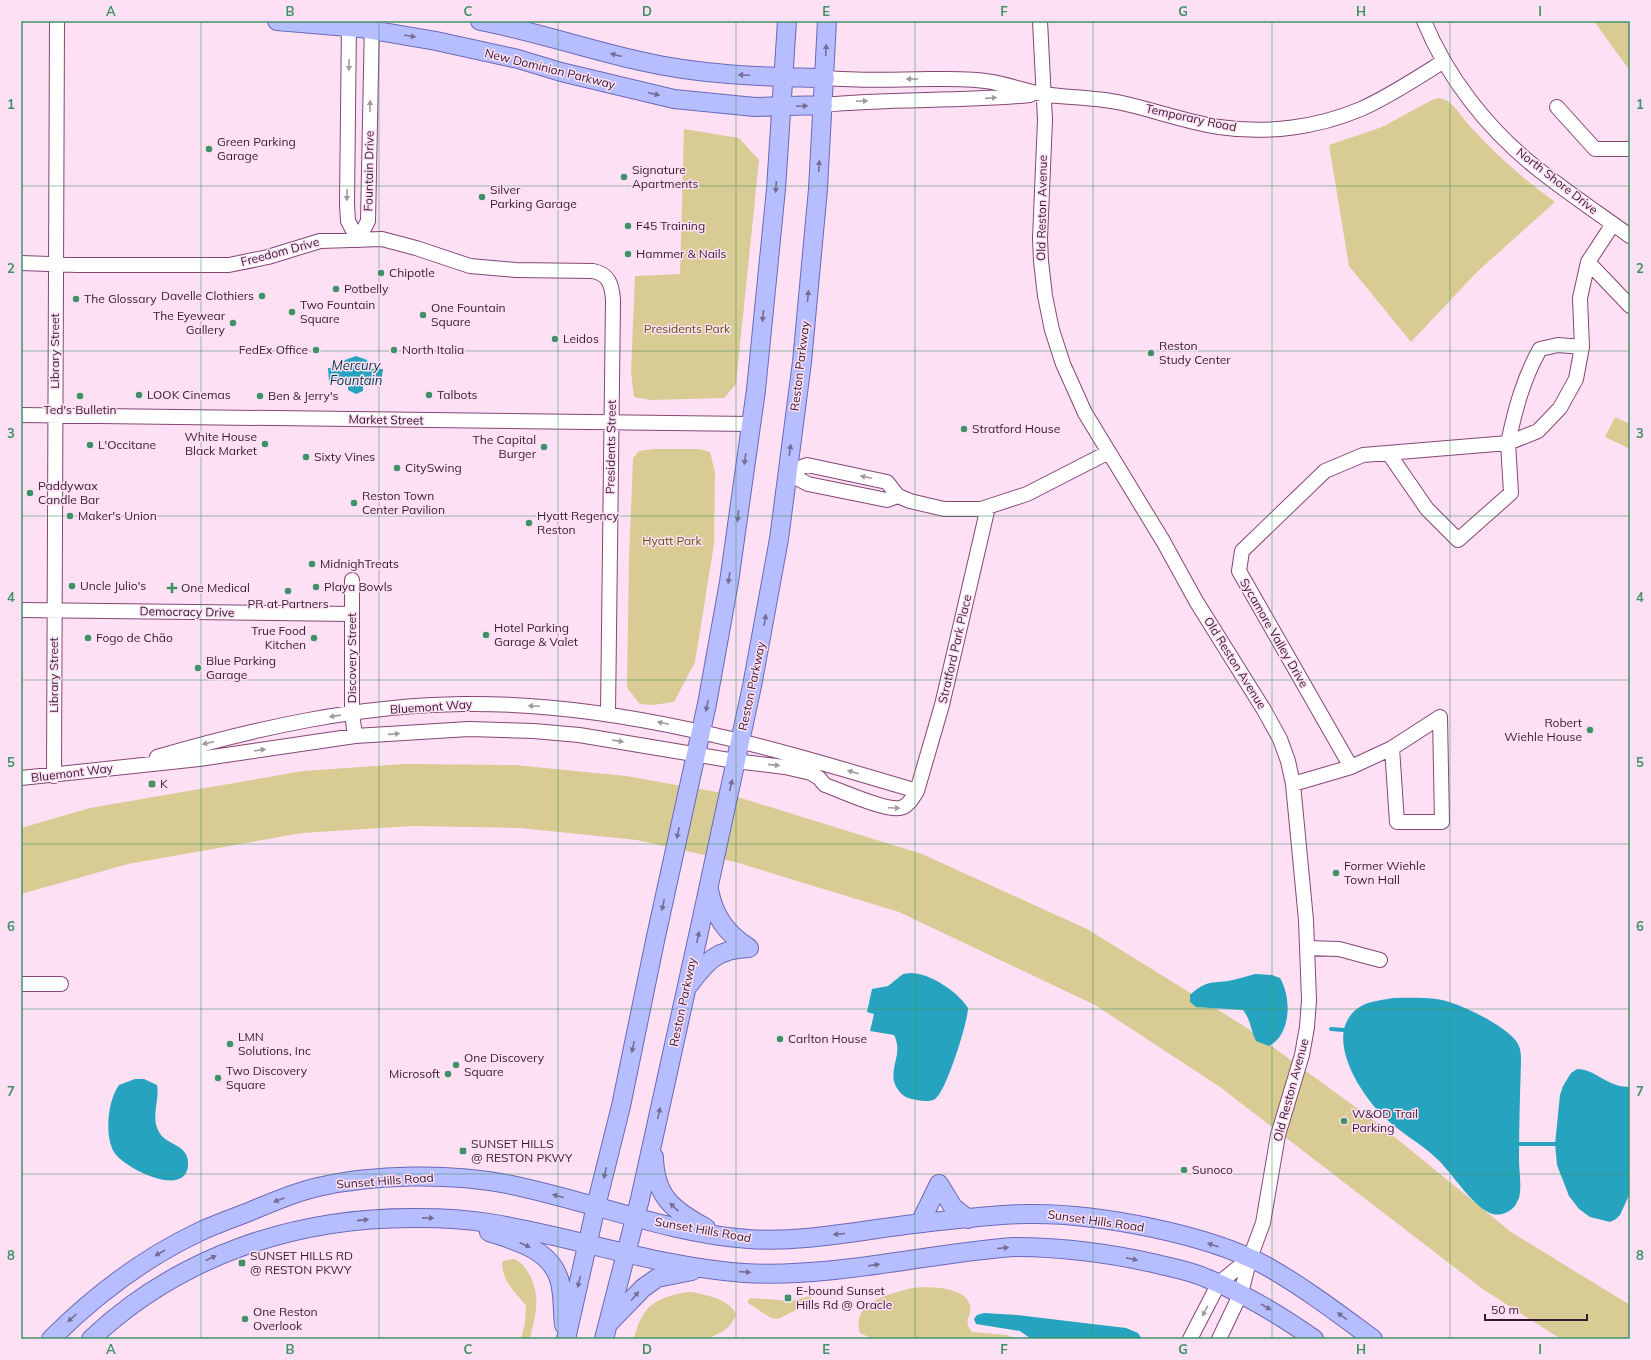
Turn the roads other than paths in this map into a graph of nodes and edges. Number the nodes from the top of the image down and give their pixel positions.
1 (57, 21) edge
2 (277, 21) edge
3 (480, 21) edge
4 (787, 21) edge
5 (827, 21) edge
6 (1040, 21) edge
7 (1424, 21) edge
8 (349, 24) edge
9 (372, 25) edge
10 (1444, 61) junction
11 (783, 78) junction
12 (824, 78) junction
13 (1043, 94) junction
14 (823, 105) junction
15 (781, 106) junction
16 (1557, 107) dead end
17 (1630, 149) edge
18 (1613, 224) junction
19 (1630, 236) edge
20 (358, 240) junction
21 (1588, 262) junction
22 (21, 263) edge
23 (56, 265) junction
24 (613, 300) joint
25 (1630, 306) edge
26 (1582, 347) junction
27 (21, 415) edge
28 (55, 415) junction
29 (612, 423) junction
30 (751, 424) junction
31 (1508, 443) junction
32 (1109, 452) junction
33 (1389, 454) junction
34 (787, 473) junction
35 (988, 507) junction
36 (352, 580) dead end
37 (21, 610) edge
38 (54, 611) junction
39 (352, 614) junction
40 (352, 713) junction
41 (608, 714) junction
42 (701, 732) junction
43 (355, 736) junction
44 (741, 741) junction
45 (1392, 748) junction
46 (696, 755) junction
47 (735, 761) junction
48 (124, 767) junction
49 (1351, 768) junction
50 (54, 776) junction
51 (21, 778) edge
52 (1293, 784) junction
53 (917, 791) junction
54 (710, 881) junction
55 (1307, 948) junction
56 (1380, 960) dead end
57 (21, 984) edge
58 (61, 984) dead end
59 (686, 989) junction
60 (654, 1138) junction
61 (596, 1206) junction
62 (636, 1217) junction
63 (449, 1218) junction
64 (968, 1218) junction
65 (920, 1223) junction
66 (719, 1235) junction
67 (588, 1244) junction
68 (626, 1252) junction
69 (1250, 1258) junction
70 (706, 1269) junction
71 (1219, 1283) junction
72 (1241, 1294) junction
73 (606, 1331) edge
74 (51, 1339) edge
75 (91, 1339) edge
76 (566, 1339) edge
77 (1190, 1339) edge
78 (1219, 1339) edge
79 (1314, 1339) edge
80 (1373, 1339) edge

1 - 23 street, Library Street
2 - 8 main road, New Dominion Parkway
11 -> 3 main road
4 - 11 main road
12 -> 5 main road, Reston Parkway
6 - 13 street, Old Reston Avenue
7 - 10 street, North Shore Drive
8 - 9 main road, New Dominion Parkway
8 -> 20 street, Fountain Drive
9 -> 15 main road, New Dominion Parkway
20 -> 9 street, Fountain Drive
10 - 13 street, Temporary Road
10 - 18 street, North Shore Drive
11 - 12 main road
11 - 15 main road
13 -> 12 street, Temporary Road
12 - 14 main road, Reston Parkway
14 -> 13 street, Temporary Road
13 - 32 street, Old Reston Avenue
15 -> 14 main road, New Dominion Parkway
34 -> 14 main road, Reston Parkway
15 -> 30 main road
16 - 17 street
18 - 19 street, North Shore Drive
18 - 21 street, Sycamore Valley Drive
20 - 23 street, Freedom Drive
20 - 24 street, Freedom Drive
21 - 25 street
21 - 26 street, Sycamore Valley Drive
22 - 23 street, Freedom Drive
23 - 28 street, Library Street
24 - 29 street, Presidents Street
26 - 31 street, Sycamore Valley Drive
26 - 31 street
27 - 28 street, Market Street
28 - 29 street, Market Street
28 - 38 street, Library Street
29 - 30 street, Market Street
29 - 41 street, Presidents Street
30 -> 42 main road
31 - 33 street, Sycamore Valley Drive
31 - 33 street
32 - 35 street
32 - 52 street, Old Reston Avenue
33 - 49 street, Sycamore Valley Drive
34 - 35 street
44 -> 34 main road, Reston Parkway
35 - 53 street, Stratford Park Place
36 - 39 street, Discovery Street
37 - 38 street, Democracy Drive
38 - 39 street, Democracy Drive
38 - 50 street, Library Street
39 - 40 street, Discovery Street
41 -> 40 street, Bluemont Way
40 - 43 street, Discovery Street
40 -> 48 street, Bluemont Way
42 -> 41 street, Bluemont Way
42 - 44 street, Bluemont Way
42 - 46 main road
43 -> 46 street, Bluemont Way
48 -> 43 street, Bluemont Way
44 - 47 main road, Reston Parkway
53 -> 44 street
45 - 45 street
45 - 49 street
46 - 47 street, Bluemont Way
46 -> 61 main road
47 -> 53 street, Stratford Park Place
54 -> 47 main road, Reston Parkway
48 - 50 street, Bluemont Way
49 - 52 street
50 - 51 street, Bluemont Way
52 - 55 street, Old Reston Avenue
59 -> 54 main road, Reston Parkway
54 - 59 main road
55 - 56 street
55 - 69 street, Old Reston Avenue
57 - 58 street
60 -> 59 main road, Reston Parkway
60 - 62 main road, Reston Parkway
66 -> 60 main road
61 - 62 main road, Sunset Hills Road
61 - 67 main road
61 -> 74 main road, Sunset Hills Road
62 - 66 main road, Sunset Hills Road
62 - 68 main road, Reston Parkway
63 - 67 main road
75 -> 63 main road
63 -> 76 main road
64 - 65 main road, Sunset Hills Road
64 - 65 main road
69 -> 64 main road, Sunset Hills Road
65 -> 66 main road, Sunset Hills Road
67 - 68 main road
67 -> 76 main road
68 - 70 main road
68 - 73 main road, Reston Parkway
69 - 71 street
69 - 72 street, Old Reston Avenue
80 -> 69 main road, Sunset Hills Road
70 -> 71 main road
73 -> 70 main road
71 - 72 main road
71 -> 77 street
72 - 78 street, Old Reston Avenue
72 -> 79 main road

